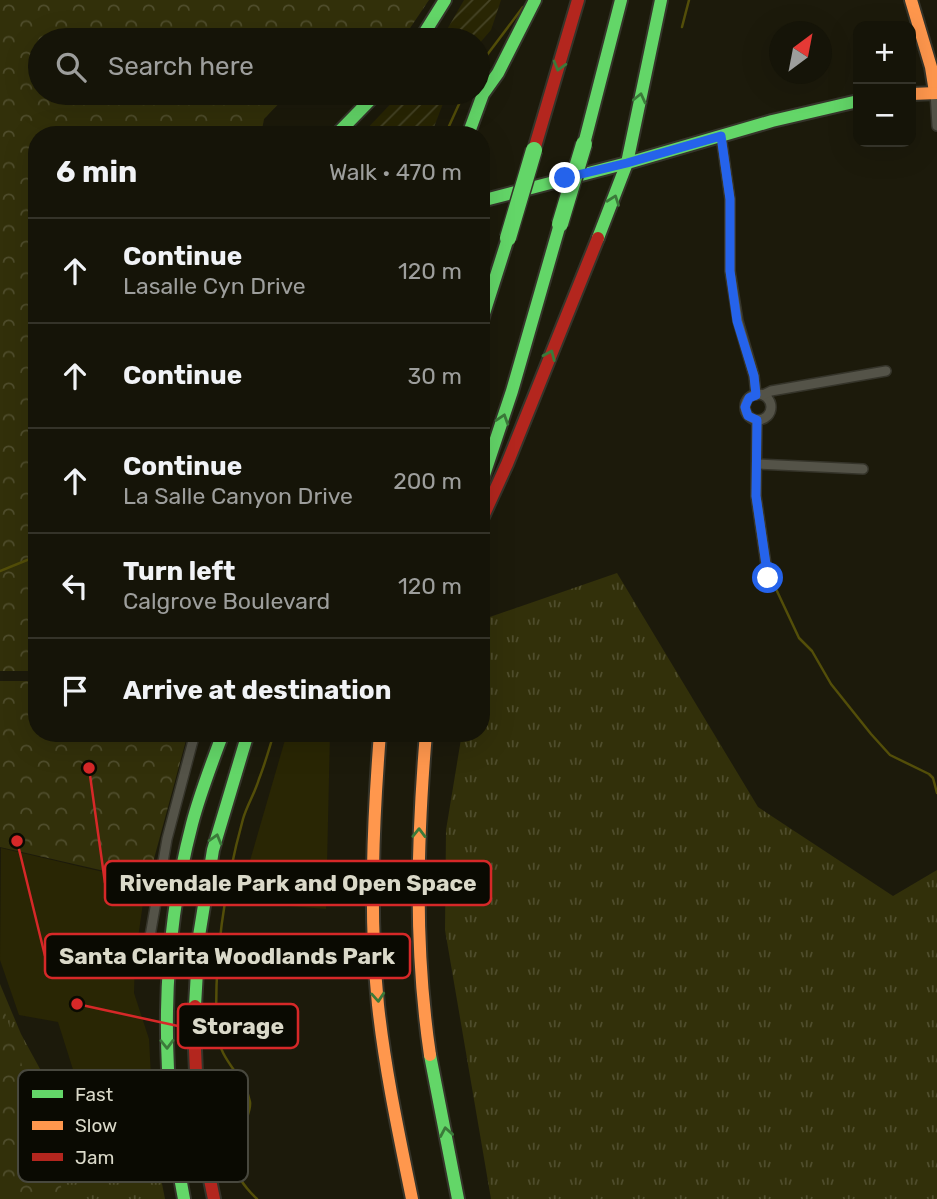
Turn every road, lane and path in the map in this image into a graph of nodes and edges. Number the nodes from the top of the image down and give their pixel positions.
1 (445, 0) edge
2 (535, 0) edge
3 (578, 0) edge
4 (621, 0) edge
5 (661, 0) edge
6 (911, 0) edge
7 (428, 28) edge
8 (934, 68) edge
9 (490, 84) edge
10 (936, 92) edge
11 (916, 94) edge
12 (853, 102) edge
13 (365, 105) edge
14 (479, 105) edge
15 (345, 126) edge
16 (471, 126) edge
17 (937, 126) edge
18 (721, 136) junction
19 (627, 163) junction
20 (490, 198) edge
21 (490, 295) edge
22 (886, 371) dead end
23 (760, 395) junction
24 (757, 420) junction
25 (490, 457) edge
26 (757, 464) junction
27 (863, 469) dead end
28 (490, 501) edge
29 (768, 578) dead end
30 (193, 742) edge
31 (220, 742) edge
32 (245, 742) edge
33 (379, 742) edge
34 (425, 742) edge
35 (149, 942) dead end
36 (168, 1070) edge
37 (197, 1070) edge
38 (412, 1199) edge
39 (458, 1199) edge

1 - 7 main road
2 - 9 main road
3 -> 21 main road, bridge
25 -> 4 main road, bridge
19 -> 5 main road
6 - 8 main road
8 - 10 main road
10 - 11 main road
10 - 17 street
12 - 18 main road
13 - 15 main road
14 - 16 main road
18 - 19 main road
18 - 23 street
19 - 20 main road
28 -> 19 main road
22 - 23 street
23 - 24 street
23 - 24 street
24 - 26 street
26 - 27 street
26 - 29 street
30 - 35 street
31 -> 36 main road
37 -> 32 main road
33 -> 38 main road
39 -> 34 main road

